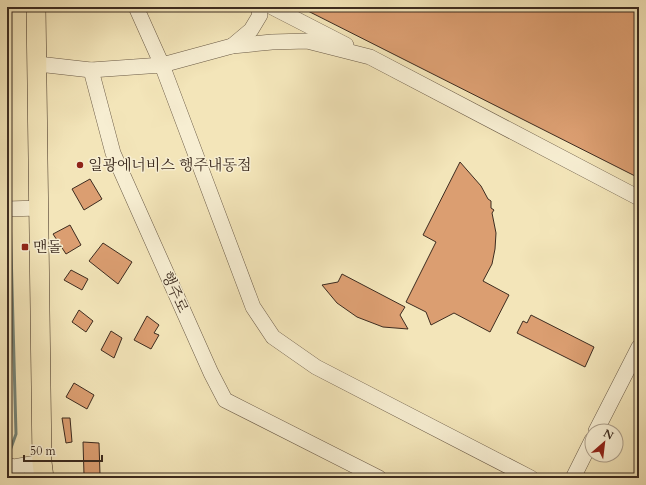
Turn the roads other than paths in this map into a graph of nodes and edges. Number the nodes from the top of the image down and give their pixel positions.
1 (36, 7) edge
2 (136, 7) edge
3 (258, 7) edge
4 (272, 7) edge
5 (232, 46) junction
6 (370, 57) junction
7 (38, 64) junction
8 (162, 65) junction
9 (90, 70) junction
10 (639, 198) edge
11 (33, 208) junction
12 (7, 209) edge
13 (639, 347) edge
14 (600, 423) edge
15 (584, 456) edge
16 (9, 466) edge
17 (43, 470) edge
18 (30, 478) edge
19 (379, 478) edge
20 (531, 478) edge
21 (573, 478) edge

1 - 7 main road
2 - 8 street
3 - 5 street
4 - 6 street
5 - 6 street
5 - 8 street
6 - 10 street
7 - 9 street
7 - 11 main road
8 - 9 street
8 - 20 street
9 - 19 street, 행주로
11 - 12 street
11 - 17 main road
13 - 14 street
15 - 21 street
16 - 17 street
17 - 18 street

